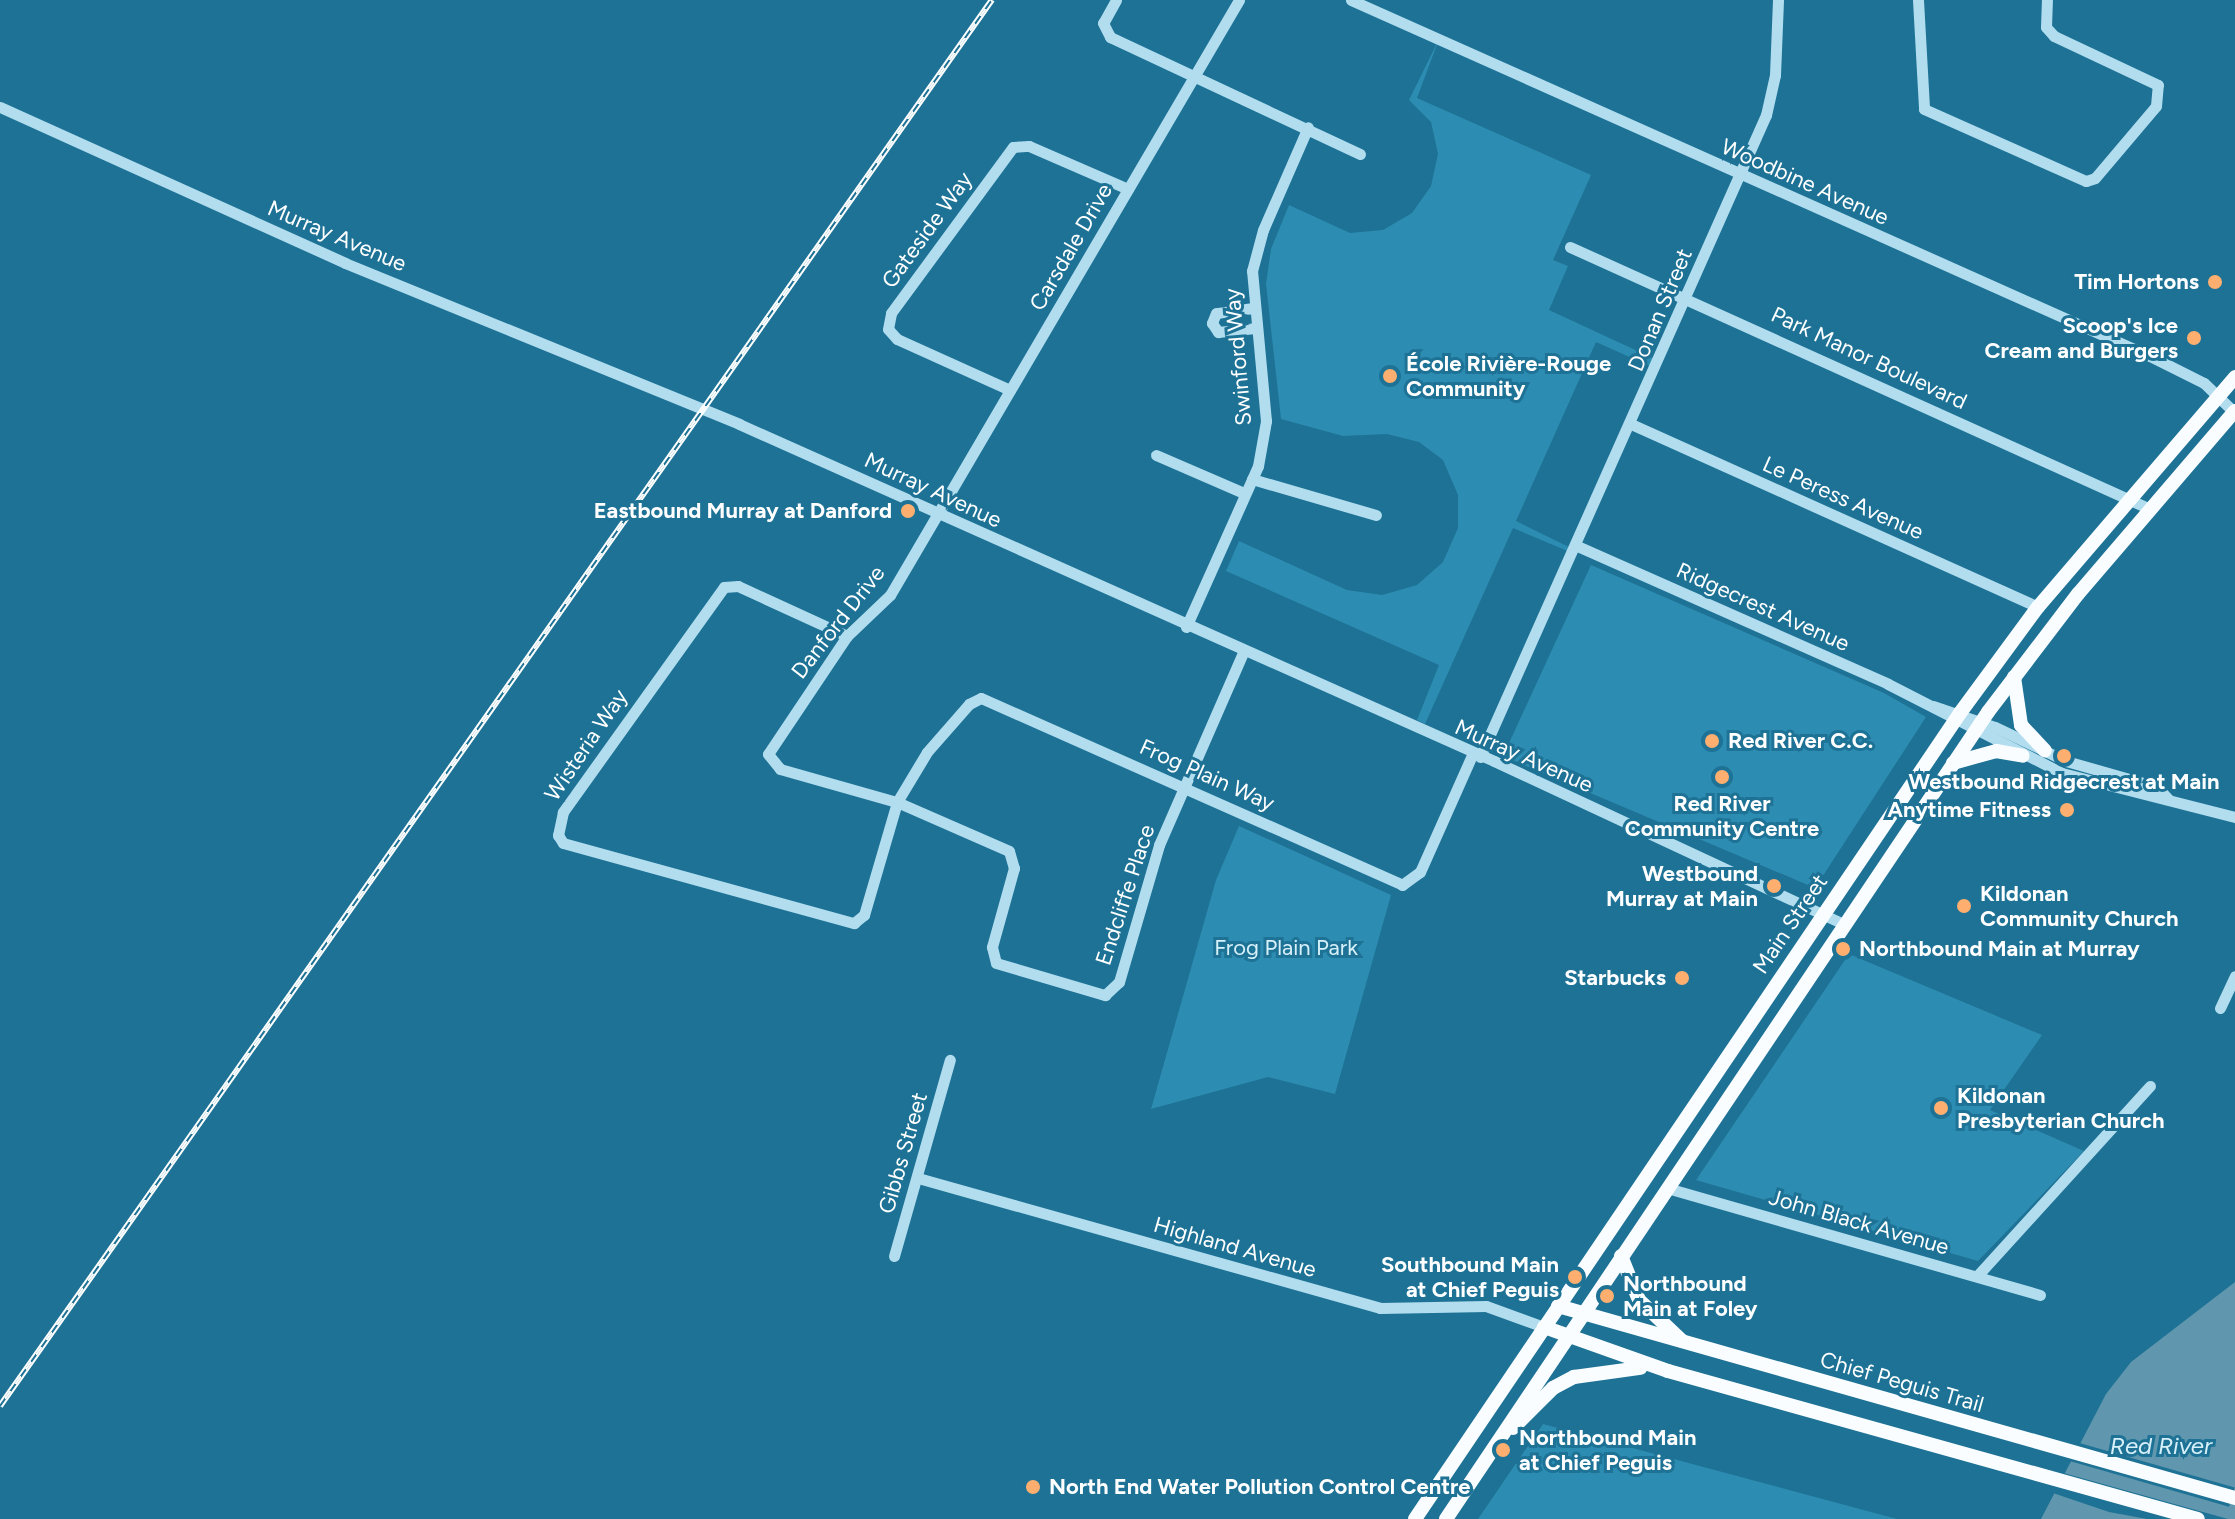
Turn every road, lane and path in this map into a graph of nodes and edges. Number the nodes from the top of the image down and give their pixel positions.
1 (1116, 0) edge
2 (1239, 0) edge
3 (1351, 0) edge
4 (1778, 0) edge
5 (1918, 0) edge
6 (2047, 0) edge
7 (1195, 75) junction
8 (0, 107) edge
9 (1308, 127) junction
10 (1360, 154) dead end
11 (1740, 177) junction
12 (1128, 189) junction
13 (1570, 247) dead end
14 (1685, 299) junction
15 (1253, 308) junction
16 (1255, 328) junction
17 (2235, 377) edge
18 (1010, 390) junction
19 (2220, 395) junction
20 (2234, 412) edge
21 (1631, 424) junction
22 (1156, 455) dead end
23 (1252, 479) junction
24 (1244, 493) junction
25 (2130, 499) junction
26 (2150, 509) junction
27 (938, 515) junction
28 (1376, 515) dead end
29 (1575, 545) junction
30 (2038, 607) junction
31 (1186, 627) junction
32 (847, 636) junction
33 (1243, 653) junction
34 (2014, 677) junction
35 (1957, 717) junction
36 (1978, 727) junction
37 (2045, 751) junction
38 (1476, 756) junction
39 (2023, 756) junction
40 (1952, 763) junction
41 (1184, 787) junction
42 (2168, 799) junction
43 (897, 802) junction
44 (2235, 817) edge
45 (1823, 914) junction
46 (1844, 924) junction
47 (2235, 976) edge
48 (2220, 1008) dead end
49 (950, 1060) dead end
50 (2150, 1086) dead end
51 (918, 1178) junction
52 (1667, 1188) junction
53 (894, 1256) dead end
54 (1621, 1256) junction
55 (1977, 1276) junction
56 (2040, 1295) dead end
57 (1558, 1306) junction
58 (1581, 1314) junction
59 (1544, 1327) junction
60 (1566, 1336) junction
61 (1689, 1346) junction
62 (1668, 1371) junction
63 (1500, 1440) junction
64 (2235, 1498) edge
65 (1415, 1519) edge
66 (1446, 1519) edge
67 (2198, 1519) edge

1 - 7 street
2 - 7 street, Carsdale Drive
3 - 11 street, Woodbine Avenue
4 - 11 street, Donan Street
5 - 6 street
7 - 9 street
7 - 12 street, Carsdale Drive
8 - 27 street, Murray Avenue
9 - 10 street
9 - 15 street, Swinford Way
11 - 14 street, Donan Street
11 - 19 street, Woodbine Avenue
12 - 18 street, Carsdale Drive
12 - 18 street, Gateside Way
13 - 14 street, Park Manor Boulevard
14 - 21 street, Donan Street
14 - 25 street, Park Manor Boulevard
15 - 16 street, Swinford Way
15 - 16 street
16 - 23 street, Swinford Way
17 - 19 main road, Main Street
18 - 27 street, Carsdale Drive
19 - 20 street, Woodbine Avenue
19 - 25 main road, Main Street
20 - 26 main road, Main Street
21 - 29 street, Donan Street
21 - 30 street, Le Peress Avenue
22 - 24 street
23 - 24 street, Swinford Way
23 - 28 street
24 - 31 street, Swinford Way
25 - 26 street, Park Manor Boulevard
25 - 30 main road, Main Street
26 - 34 main road, Main Street
27 - 31 street, Murray Avenue
27 - 32 street, Danford Drive
29 - 35 street, Ridgecrest Avenue
29 - 38 street, Donan Street
30 - 35 main road, Main Street
31 - 33 street, Murray Avenue
32 - 43 street, Danford Drive
32 - 43 street, Wisteria Way
33 - 38 street, Murray Avenue
33 - 41 street, Endcliffe Place
34 - 36 main road, Main Street
34 - 37 main road
35 - 36 street, Ridgecrest Avenue
35 - 45 main road, Main Street
36 - 37 street, Ridgecrest Avenue
36 - 39 street, Ridgecrest Avenue
36 - 40 main road, Main Street
37 - 42 street, Ridgecrest Avenue
38 - 41 street, Frog Plain Way
38 - 45 street, Murray Avenue
39 - 40 main road
39 - 42 street, Ridgecrest Avenue
40 - 46 main road, Main Street
41 - 43 street, Frog Plain Way
41 - 43 street, Endcliffe Place
42 - 44 street, Ridgecrest Avenue
45 - 46 street, Murray Avenue
45 - 57 main road, Main Street
46 - 52 main road, Main Street
47 - 48 street
49 - 51 street, Gibbs Street
50 - 55 street
51 - 53 street, Gibbs Street
51 - 59 street, Highland Avenue
52 - 54 main road, Main Street
52 - 55 street, John Black Avenue
54 - 58 main road, Main Street
54 - 61 main road
55 - 56 street, John Black Avenue
57 - 58 main road, Chief Peguis Trail
57 - 59 main road, Main Street
58 - 60 main road, Main Street
58 - 61 main road, Chief Peguis Trail
59 - 60 main road
59 - 65 main road, Main Street
60 - 62 main road
60 - 63 main road, Main Street
61 - 64 main road, Chief Peguis Trail
62 - 63 main road
62 - 67 main road
63 - 66 main road, Main Street

